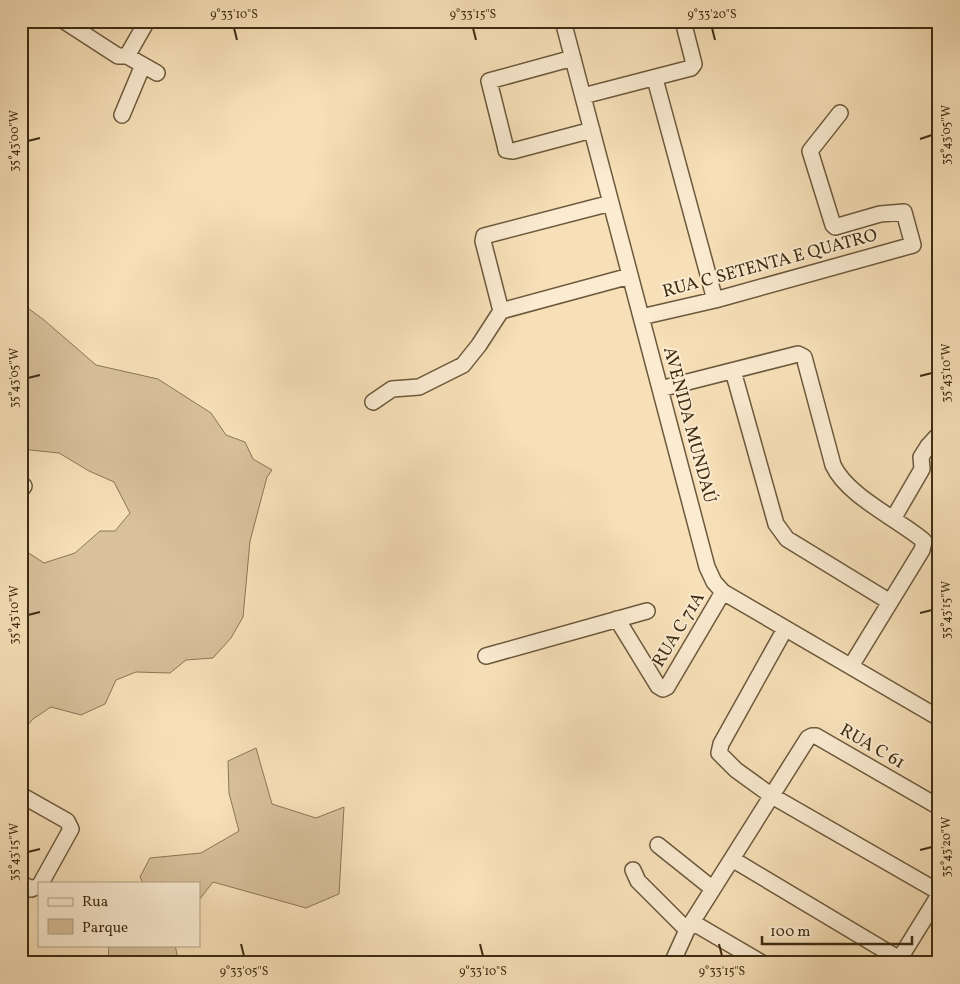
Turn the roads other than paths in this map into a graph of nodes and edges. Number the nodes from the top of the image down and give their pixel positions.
1 (64, 21) edge
2 (147, 21) edge
3 (563, 21) edge
4 (684, 21) edge
5 (127, 56) junction
6 (573, 58) junction
7 (143, 65) junction
8 (157, 73) dead end
9 (655, 79) junction
10 (583, 96) junction
11 (840, 113) dead end
12 (122, 115) dead end
13 (592, 130) junction
14 (611, 202) junction
15 (630, 276) junction
16 (715, 300) junction
17 (501, 311) junction
18 (641, 317) junction
19 (732, 371) junction
20 (660, 390) junction
21 (373, 402) dead end
22 (939, 434) edge
23 (893, 519) junction
24 (723, 592) junction
25 (890, 602) junction
26 (647, 611) dead end
27 (617, 619) junction
28 (785, 629) junction
29 (486, 656) dead end
30 (851, 666) junction
31 (939, 718) edge
32 (21, 795) edge
33 (772, 796) junction
34 (939, 807) edge
35 (658, 846) dead end
36 (732, 859) junction
37 (633, 870) dead end
38 (34, 885) edge
39 (713, 889) junction
40 (939, 893) edge
41 (689, 926) junction
42 (901, 962) edge
43 (672, 963) edge
44 (762, 963) edge

1 - 5 street
2 - 5 street
3 - 6 street, AVENIDA MUNDAÚ
4 - 9 street
5 - 7 street
6 - 10 street, AVENIDA MUNDAÚ
6 - 13 street
7 - 8 street
7 - 12 street
9 - 10 street
9 - 16 street
10 - 13 street, AVENIDA MUNDAÚ
11 - 16 street, RUA C SETENTA E QUATRO
13 - 14 street, AVENIDA MUNDAÚ
14 - 15 street, AVENIDA MUNDAÚ
14 - 17 street
15 - 17 street
15 - 18 street, AVENIDA MUNDAÚ
16 - 18 street, RUA C SETENTA E QUATRO
17 - 21 street
18 - 20 street, AVENIDA MUNDAÚ
19 - 20 street
19 - 23 street
19 - 25 street
20 - 24 street, AVENIDA MUNDAÚ
22 - 23 street
23 - 25 street
24 - 27 street, RUA C 71A
24 - 28 street, AVENIDA MUNDAÚ
25 - 30 street
26 - 27 street
27 - 29 street
28 - 30 street, AVENIDA MUNDAÚ
28 - 33 street
30 - 31 street, AVENIDA MUNDAÚ
32 - 38 street
33 - 34 street, RUA C 61
33 - 36 street
33 - 40 street
35 - 39 street
36 - 39 street
36 - 42 street
37 - 41 street
39 - 41 street
40 - 42 street
41 - 43 street
41 - 44 street

